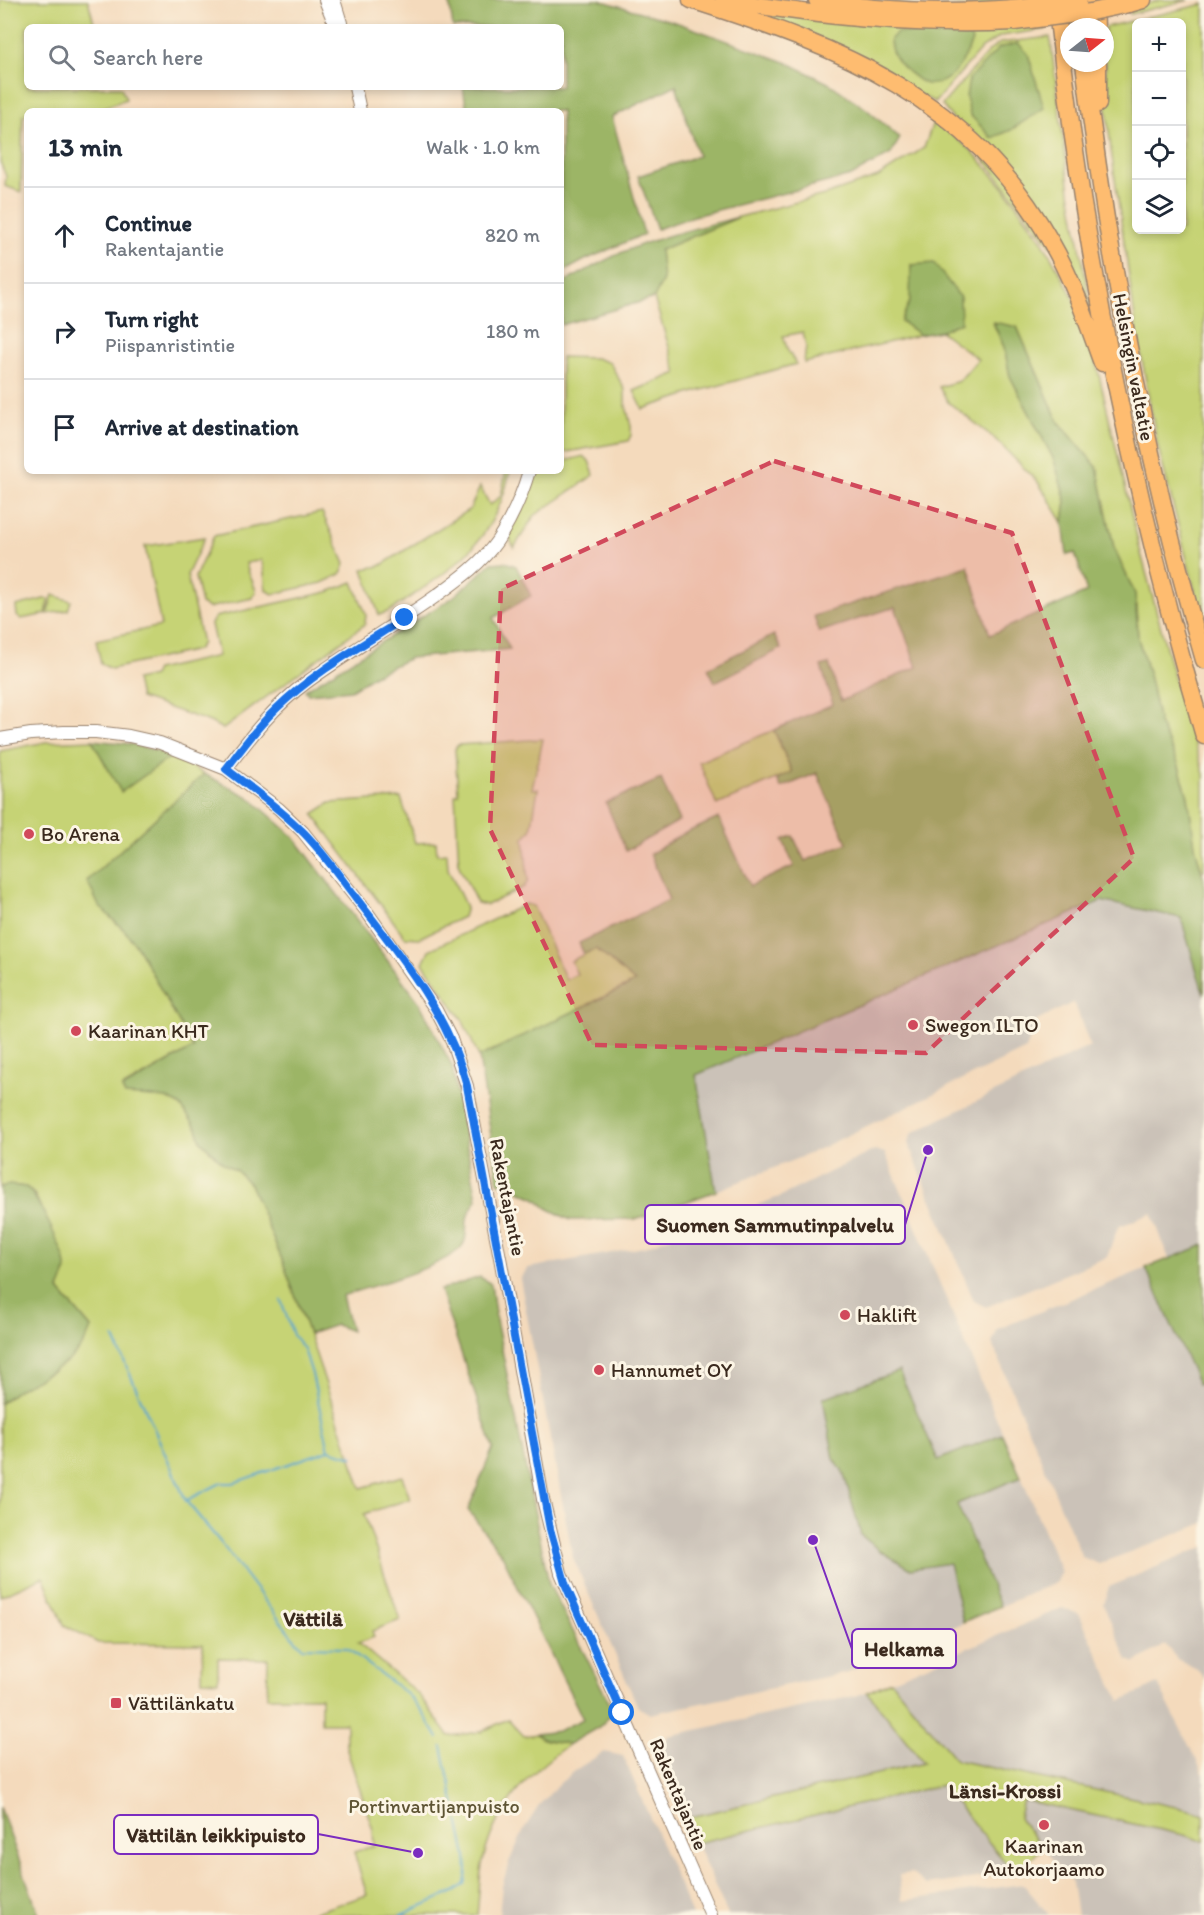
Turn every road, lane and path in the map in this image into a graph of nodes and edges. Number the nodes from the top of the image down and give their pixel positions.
1 (325, 0) edge
2 (334, 0) edge
3 (691, 0) edge
4 (724, 0) edge
5 (817, 0) edge
6 (1056, 0) edge
7 (1078, 0) edge
8 (1095, 0) edge
9 (1136, 2) edge
10 (1014, 15) junction
11 (1079, 18) edge
12 (1096, 18) edge
13 (335, 24) edge
14 (341, 24) edge
15 (1085, 72) edge
16 (1098, 72) edge
17 (356, 90) edge
18 (359, 108) edge
19 (1098, 174) junction
20 (1120, 411) junction
21 (528, 474) edge
22 (1204, 660) edge
23 (1204, 736) edge
24 (0, 739) edge
25 (226, 769) junction
26 (711, 1915) edge

1 - 13 street
2 - 14 street
3 - 20 highway
4 - 10 highway
5 - 10 highway
6 - 20 highway, Helsingin valtatie
7 - 10 highway, bridge
7 - 11 highway
8 - 12 highway
9 - 10 highway, bridge
15 - 19 highway, Helsingin valtatie
16 - 19 highway
17 - 18 street
19 - 22 highway, Helsingin valtatie
20 - 23 highway, Helsingin valtatie
21 - 25 street
24 - 25 street, Rakentajantie
25 - 26 street, Rakentajantie

